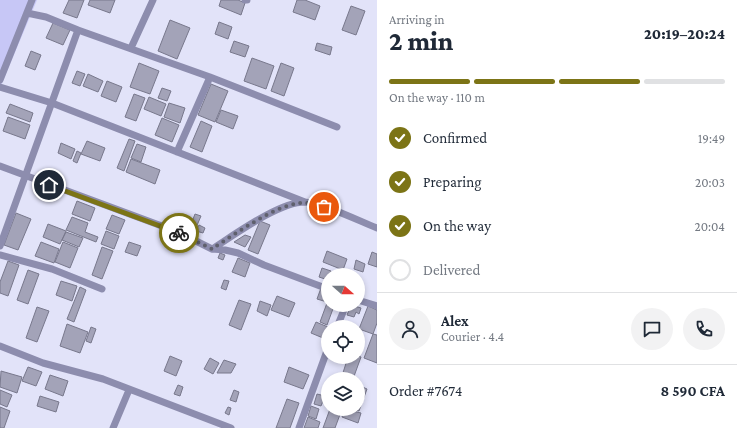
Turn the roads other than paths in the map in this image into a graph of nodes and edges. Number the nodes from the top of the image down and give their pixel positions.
1 (32, 0) edge
2 (153, 0) edge
3 (27, 13) junction
4 (78, 30) junction
5 (131, 48) junction
6 (210, 77) junction
7 (0, 80) edge
8 (0, 87) edge
9 (52, 103) junction
10 (337, 127) dead end
11 (177, 152) junction
12 (0, 166) edge
13 (25, 175) junction
14 (305, 202) junction
15 (377, 228) edge
16 (0, 246) edge
17 (212, 249) junction
18 (0, 255) edge
19 (321, 286) edge
20 (102, 289) dead end
21 (365, 302) edge
22 (377, 306) edge
23 (0, 346) edge
24 (322, 364) edge
25 (129, 390) junction
26 (215, 426) edge
27 (113, 428) edge
28 (231, 428) edge
29 (299, 428) edge

1 - 3 street
2 - 5 street
3 - 4 street
3 - 7 street
4 - 5 street
4 - 9 street
5 - 6 street
6 - 10 street
6 - 11 street
8 - 9 street
9 - 11 street
9 - 13 street
11 - 14 street
12 - 13 street
13 - 16 street
13 - 17 street
14 - 15 street
14 - 17 street
17 - 19 street
18 - 20 street
21 - 22 street
23 - 25 street
24 - 29 street
25 - 26 street
25 - 27 street
26 - 28 street

